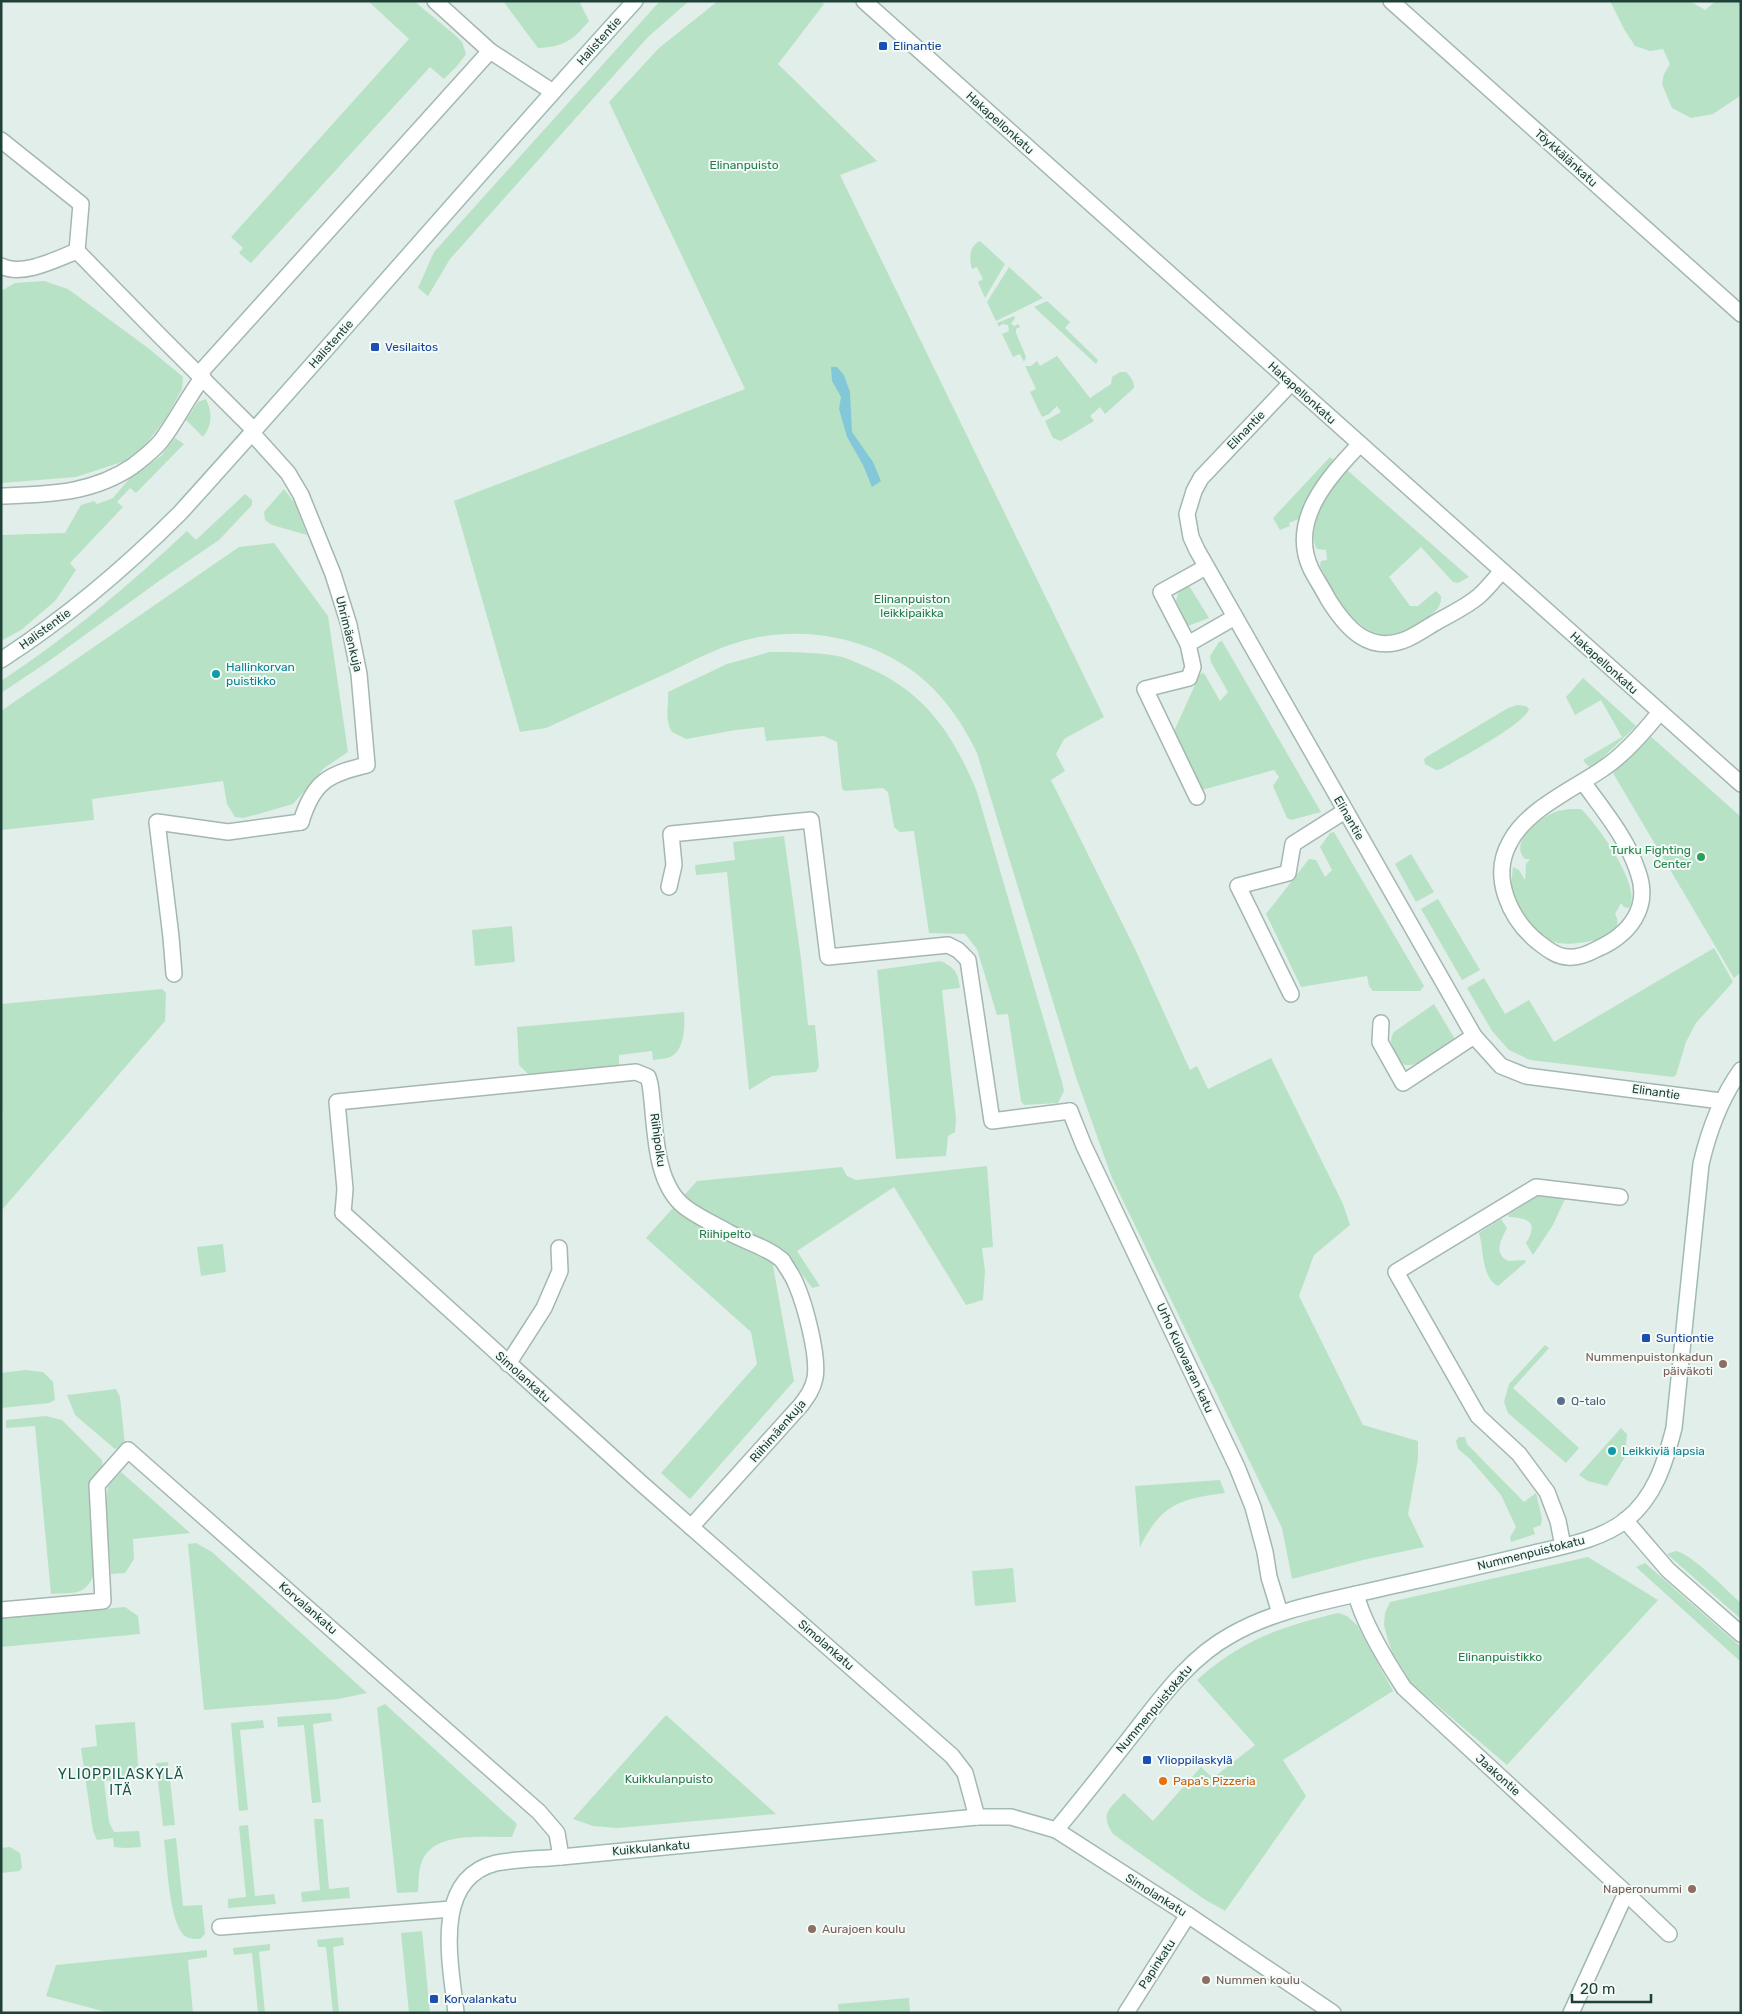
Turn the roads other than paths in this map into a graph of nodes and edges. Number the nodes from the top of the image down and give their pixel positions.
1 (435, 1) edge
2 (635, 1) edge
3 (864, 1) edge
4 (1391, 1) edge
5 (490, 51) junction
6 (553, 92) junction
7 (1, 140) edge
8 (77, 251) junction
9 (3, 269) edge
10 (1741, 314) edge
11 (201, 376) junction
12 (1291, 383) junction
13 (253, 431) junction
14 (1360, 444) junction
15 (1, 496) edge
16 (1206, 568) junction
17 (1502, 571) junction
18 (1235, 617) junction
19 (1188, 644) junction
20 (1, 660) edge
21 (1660, 712) junction
22 (1583, 782) junction
23 (1741, 784) edge
24 (1198, 797) dead end
25 (1346, 811) junction
26 (669, 887) dead end
27 (174, 974) dead end
28 (1291, 994) dead end
29 (1381, 1023) dead end
30 (1474, 1036) junction
31 (1741, 1070) edge
32 (1721, 1101) junction
33 (1620, 1196) dead end
34 (343, 1213) joint
35 (559, 1248) dead end
36 (782, 1260) joint
37 (508, 1364) junction
38 (1625, 1520) junction
39 (691, 1527) junction
40 (1563, 1546) junction
41 (1356, 1594) junction
42 (1, 1610) edge
43 (1280, 1614) junction
44 (1741, 1634) edge
45 (977, 1817) junction
46 (1056, 1830) junction
47 (561, 1856) junction
48 (1626, 1893) junction
49 (452, 1909) junction
50 (1188, 1915) junction
51 (220, 1927) dead end
52 (1669, 1934) dead end
53 (456, 2013) edge
54 (1126, 2013) edge
55 (1333, 2013) edge
56 (1571, 2013) edge

1 - 5 street
2 - 6 street, Halistentie
3 - 12 street, Hakapellonkatu
4 - 10 street, Töykkälänkatu
5 - 6 street
5 - 11 street
6 - 13 street, Halistentie
7 - 8 street
8 - 9 street
8 - 11 street
11 - 13 street
11 - 15 street
12 - 14 street, Hakapellonkatu
12 - 16 street, Elinantie
13 - 20 street, Halistentie
13 - 27 street, Uhrimäenkuja
14 - 17 street, Hakapellonkatu
14 - 17 street
16 - 18 street, Elinantie
16 - 19 street
17 - 21 street, Hakapellonkatu
18 - 19 street
18 - 25 street, Elinantie
19 - 24 street
21 - 22 street
21 - 23 street, Hakapellonkatu
22 - 22 street
25 - 28 street
25 - 30 street, Elinantie
26 - 43 street, Urho Kulovaaran katu
29 - 30 street
30 - 32 street, Elinantie
31 - 32 street, Nummenpuistokatu
32 - 38 street, Nummenpuistokatu
33 - 40 street
34 - 36 street, Riihipolku
34 - 37 street, Simolankatu
35 - 37 street
36 - 39 street, Riihimäenkuja
37 - 39 street, Simolankatu
38 - 40 street, Nummenpuistokatu
38 - 44 street
39 - 45 street, Simolankatu
40 - 41 street, Nummenpuistokatu
41 - 43 street, Nummenpuistokatu
41 - 48 street, Jaakontie
42 - 47 street, Korvalankatu
43 - 46 street, Nummenpuistokatu
45 - 46 street, Simolankatu
45 - 47 street, Kuikkulankatu
46 - 50 street, Simolankatu
47 - 49 street, Kuikkulankatu
48 - 52 street, Jaakontie
48 - 56 street
49 - 51 street
49 - 53 street, Kuikkulankatu
50 - 54 street, Papinkatu
50 - 55 street, Simolankatu

